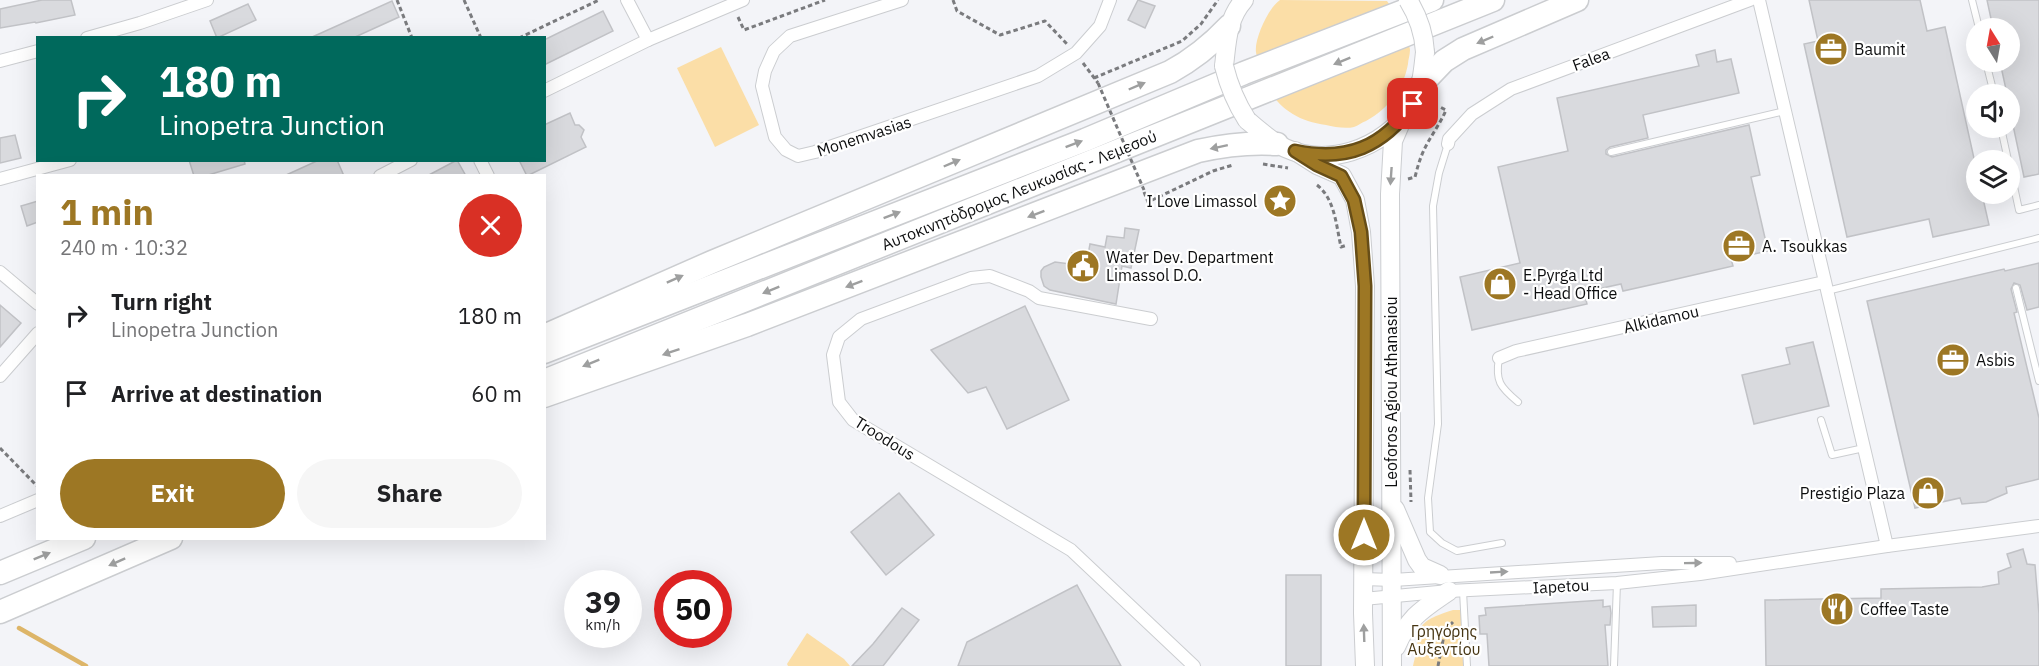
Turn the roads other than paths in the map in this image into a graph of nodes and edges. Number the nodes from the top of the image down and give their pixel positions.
1 (207, 0) edge
2 (627, 0) edge
3 (902, 0) edge
4 (1110, 0) edge
5 (1244, 0) edge
6 (1408, 0) edge
7 (1432, 0) edge
8 (1493, 0) edge
9 (1577, 0) edge
10 (1750, 0) edge
11 (1760, 0) edge
12 (1972, 0) edge
13 (737, 2) edge
14 (1976, 18) edge
15 (1229, 26) junction
16 (94, 36) edge
17 (648, 40) junction
18 (36, 52) edge
19 (0, 61) edge
20 (1421, 86) junction
21 (546, 91) edge
22 (1785, 111) junction
23 (1402, 120) junction
24 (1448, 144) joint
25 (1611, 152) dead end
26 (1288, 153) junction
27 (63, 162) edge
28 (407, 162) edge
29 (384, 174) edge
30 (0, 179) edge
31 (2018, 204) edge
32 (2039, 205) edge
33 (2039, 238) edge
34 (0, 272) edge
35 (1825, 287) junction
36 (2016, 288) dead end
37 (36, 302) edge
38 (1151, 319) dead end
39 (36, 335) edge
40 (546, 335) edge
41 (546, 351) edge
42 (1499, 358) joint
43 (0, 376) edge
44 (546, 380) edge
45 (2039, 381) edge
46 (546, 395) edge
47 (1518, 402) dead end
48 (1821, 420) dead end
49 (1863, 448) junction
50 (1391, 499) junction
51 (36, 501) edge
52 (0, 516) edge
53 (2039, 526) edge
54 (79, 540) edge
55 (166, 540) edge
56 (1502, 543) dead end
57 (1887, 546) junction
58 (1759, 564) junction
59 (0, 573) edge
60 (1363, 579) junction
61 (1617, 584) junction
62 (1451, 586) junction
63 (1393, 588) junction
64 (1364, 599) junction
65 (0, 612) edge
66 (1393, 661) edge
67 (1194, 666) edge
68 (1365, 666) edge
69 (1467, 666) edge
70 (1614, 666) edge

1 - 16 street
2 - 17 street
3 - 4 street, Monemvasias
5 - 15 main road
6 - 20 main road, bridge
41 -> 7 highway, Αυτοκινητόδρομος Λευκωσίας - Λεμεσού
8 -> 44 highway, Αυτοκινητόδρομος Λευκωσίας - Λεμεσού
9 -> 20 highway
10 - 24 street, Falea
11 - 22 street
12 - 14 lane
13 - 17 street
15 - 26 main road, Leoforos Agiou Athanasiou, bridge
40 -> 15 highway
17 - 21 street
18 - 19 street
20 - 23 main road
22 - 25 lane
22 - 35 street
23 - 26 main road
23 -> 50 main road, Leoforos Agiou Athanasiou
24 - 56 lane
26 -> 46 highway
26 - 60 main road, Leoforos Agiou Athanasiou
27 - 30 street
28 - 29 street
31 - 32 lane
33 - 35 lane
34 - 37 street
35 - 42 street, Alkidamou
35 - 49 street
36 - 45 lane
38 - 67 street, Troodous
39 - 43 street
42 - 47 lane
48 - 49 lane
49 - 57 street
50 - 62 main road
50 - 63 main road, Leoforos Agiou Athanasiou
51 - 52 street
53 - 57 street, Iapetou
59 -> 54 highway
55 -> 65 highway
57 - 58 street, Iapetou
58 - 61 street, Iapetou
62 -> 58 street, Iapetou
60 - 63 street, Iapetou
60 - 64 main road, Leoforos Agiou Athanasiou
61 - 62 street, Iapetou
61 - 70 lane
62 - 63 street, Iapetou
62 - 63 street, Iapetou
62 - 66 main road
62 - 69 lane
63 - 64 street, Iapetou
63 - 66 main road, Leoforos Agiou Athanasiou
68 -> 64 main road, Leoforos Agiou Athanasiou

